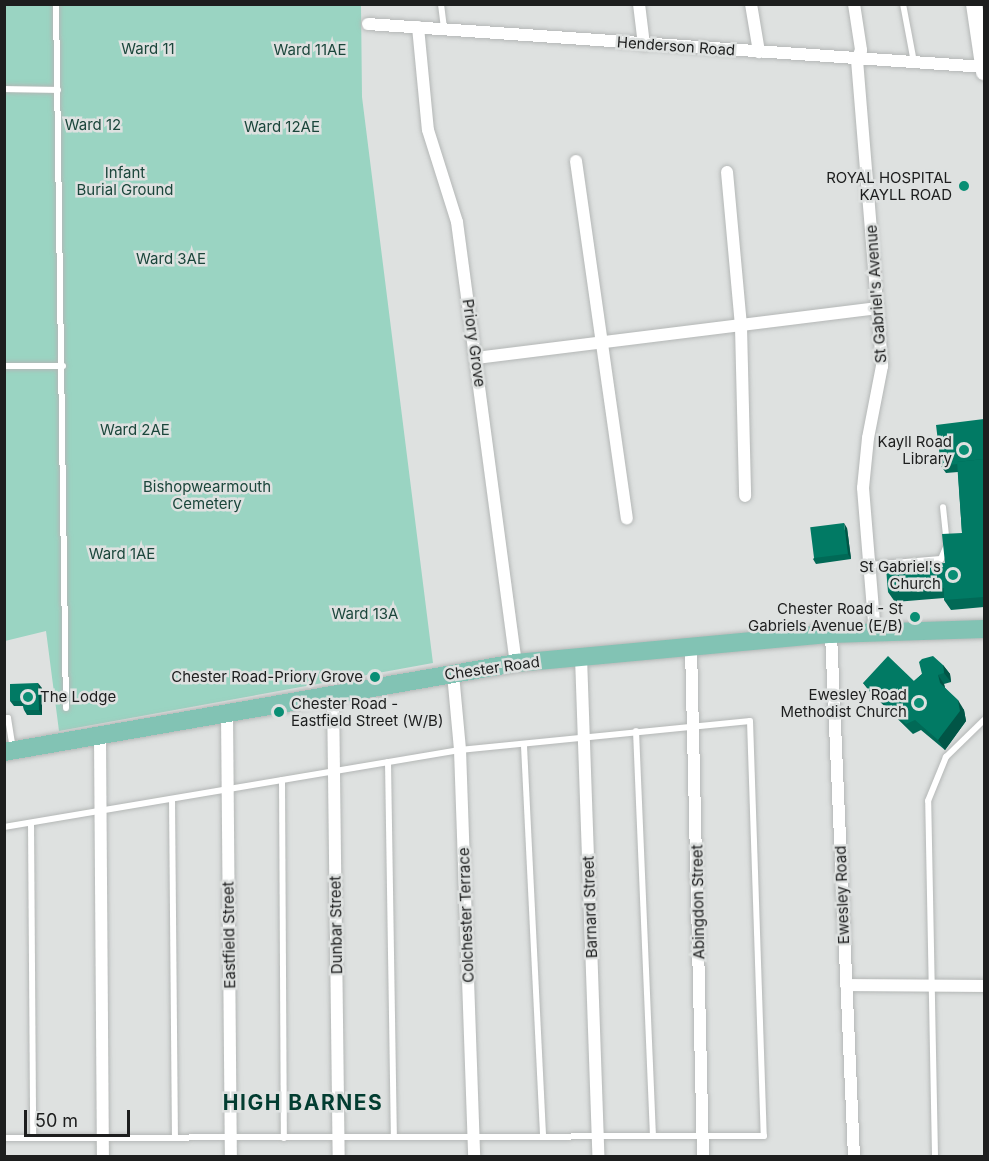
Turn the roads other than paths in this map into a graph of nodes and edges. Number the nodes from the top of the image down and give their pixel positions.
1 (56, 4) edge
2 (441, 4) edge
3 (639, 4) edge
4 (751, 4) edge
5 (903, 4) edge
6 (974, 4) edge
7 (851, 5) edge
8 (368, 24) dead end
9 (418, 27) junction
10 (444, 27) junction
11 (644, 45) junction
12 (759, 51) junction
13 (857, 60) junction
14 (914, 62) junction
15 (984, 67) edge
16 (984, 72) edge
17 (4, 89) edge
18 (58, 90) junction
19 (576, 161) dead end
20 (727, 172) dead end
21 (878, 308) junction
22 (741, 327) junction
23 (599, 342) junction
24 (476, 358) junction
25 (4, 366) edge
26 (63, 366) junction
27 (745, 496) dead end
28 (943, 507) dead end
29 (627, 518) dead end
30 (870, 566) junction
31 (984, 629) edge
32 (875, 633) junction
33 (831, 634) junction
34 (691, 646) junction
35 (581, 657) junction
36 (516, 663) junction
37 (453, 674) junction
38 (333, 693) junction
39 (66, 708) dead end
40 (227, 713) junction
41 (4, 718) edge
42 (984, 720) edge
43 (693, 726) junction
44 (636, 731) junction
45 (584, 736) junction
46 (100, 737) junction
47 (524, 746) junction
48 (460, 750) junction
49 (9, 752) edge
50 (388, 762) junction
51 (335, 771) junction
52 (282, 780) junction
53 (228, 789) junction
54 (172, 799) junction
55 (102, 811) junction
56 (31, 823) junction
57 (4, 827) edge
58 (846, 986) junction
59 (933, 986) junction
60 (984, 986) edge
61 (653, 1136) junction
62 (703, 1136) junction
63 (231, 1137) junction
64 (284, 1137) junction
65 (338, 1137) junction
66 (394, 1137) junction
67 (473, 1137) junction
68 (543, 1137) junction
69 (599, 1137) junction
70 (4, 1138) edge
71 (33, 1138) junction
72 (103, 1138) junction
73 (175, 1138) junction
74 (103, 1156) edge
75 (231, 1156) edge
76 (339, 1156) edge
77 (474, 1156) edge
78 (598, 1156) edge
79 (703, 1156) edge
80 (854, 1156) edge
81 (935, 1156) edge

1 - 18 lane
2 - 10 lane
3 - 11 street
4 - 12 street
5 - 14 lane
6 - 15 street
7 - 13 street, St Gabriel's Avenue
8 - 9 street, Henderson Road
9 - 10 street, Henderson Road
9 - 24 street, Priory Grove
10 - 11 street, Henderson Road
11 - 12 street, Henderson Road
12 - 13 street, Henderson Road
13 - 14 street, Henderson Road
13 - 21 street, St Gabriel's Avenue
14 - 15 street, Henderson Road
15 - 16 street
17 - 18 lane
18 - 26 lane
19 - 23 street
20 - 22 street
21 - 22 street
21 - 30 street, St Gabriel's Avenue
22 - 23 street
22 - 27 street
23 - 24 street
23 - 29 street
24 - 36 street, Priory Grove
25 - 26 lane
26 - 39 lane
28 - 30 lane
30 - 32 street, St Gabriel's Avenue
31 - 32 main road, Chester Road
32 - 33 main road, Chester Road
33 - 34 main road, Chester Road
33 - 58 street, Ewesley Road
34 - 35 main road, Chester Road
34 - 43 street, Abingdon Street
35 - 36 main road, Chester Road
35 - 45 street, Barnard Street
36 - 37 main road, Chester Road
37 - 38 main road, Chester Road
37 - 48 street, Colchester Terrace
38 - 40 main road, Chester Road
38 - 51 street, Dunbar Street
40 - 46 main road, Chester Road
40 - 53 street, Eastfield Street
41 - 49 lane
42 - 59 lane
43 - 44 lane
43 - 62 street, Abingdon Street
43 - 62 lane
44 - 45 lane
44 - 61 lane
45 - 47 lane
45 - 69 street, Barnard Street
46 - 49 main road, Chester Road
46 - 55 street
47 - 48 lane
47 - 68 lane
48 - 50 lane
48 - 67 street, Colchester Terrace
50 - 51 lane
50 - 66 lane
51 - 52 lane
51 - 65 street, Dunbar Street
52 - 53 lane
52 - 64 lane
53 - 54 lane
53 - 63 street, Eastfield Street
54 - 55 lane
54 - 73 lane
55 - 56 lane
55 - 72 street
56 - 57 lane
56 - 71 lane
58 - 59 street
58 - 80 street, Ewesley Road
59 - 60 street
59 - 81 lane
61 - 62 lane
61 - 69 lane
62 - 79 street, Abingdon Street
63 - 64 lane
63 - 73 lane
63 - 75 street, Eastfield Street
64 - 65 lane
65 - 66 lane
65 - 76 street, Dunbar Street
66 - 67 lane
67 - 68 lane
67 - 77 street, Colchester Terrace
68 - 69 lane
69 - 78 street, Barnard Street
70 - 71 lane
71 - 72 lane
72 - 73 lane
72 - 74 street

